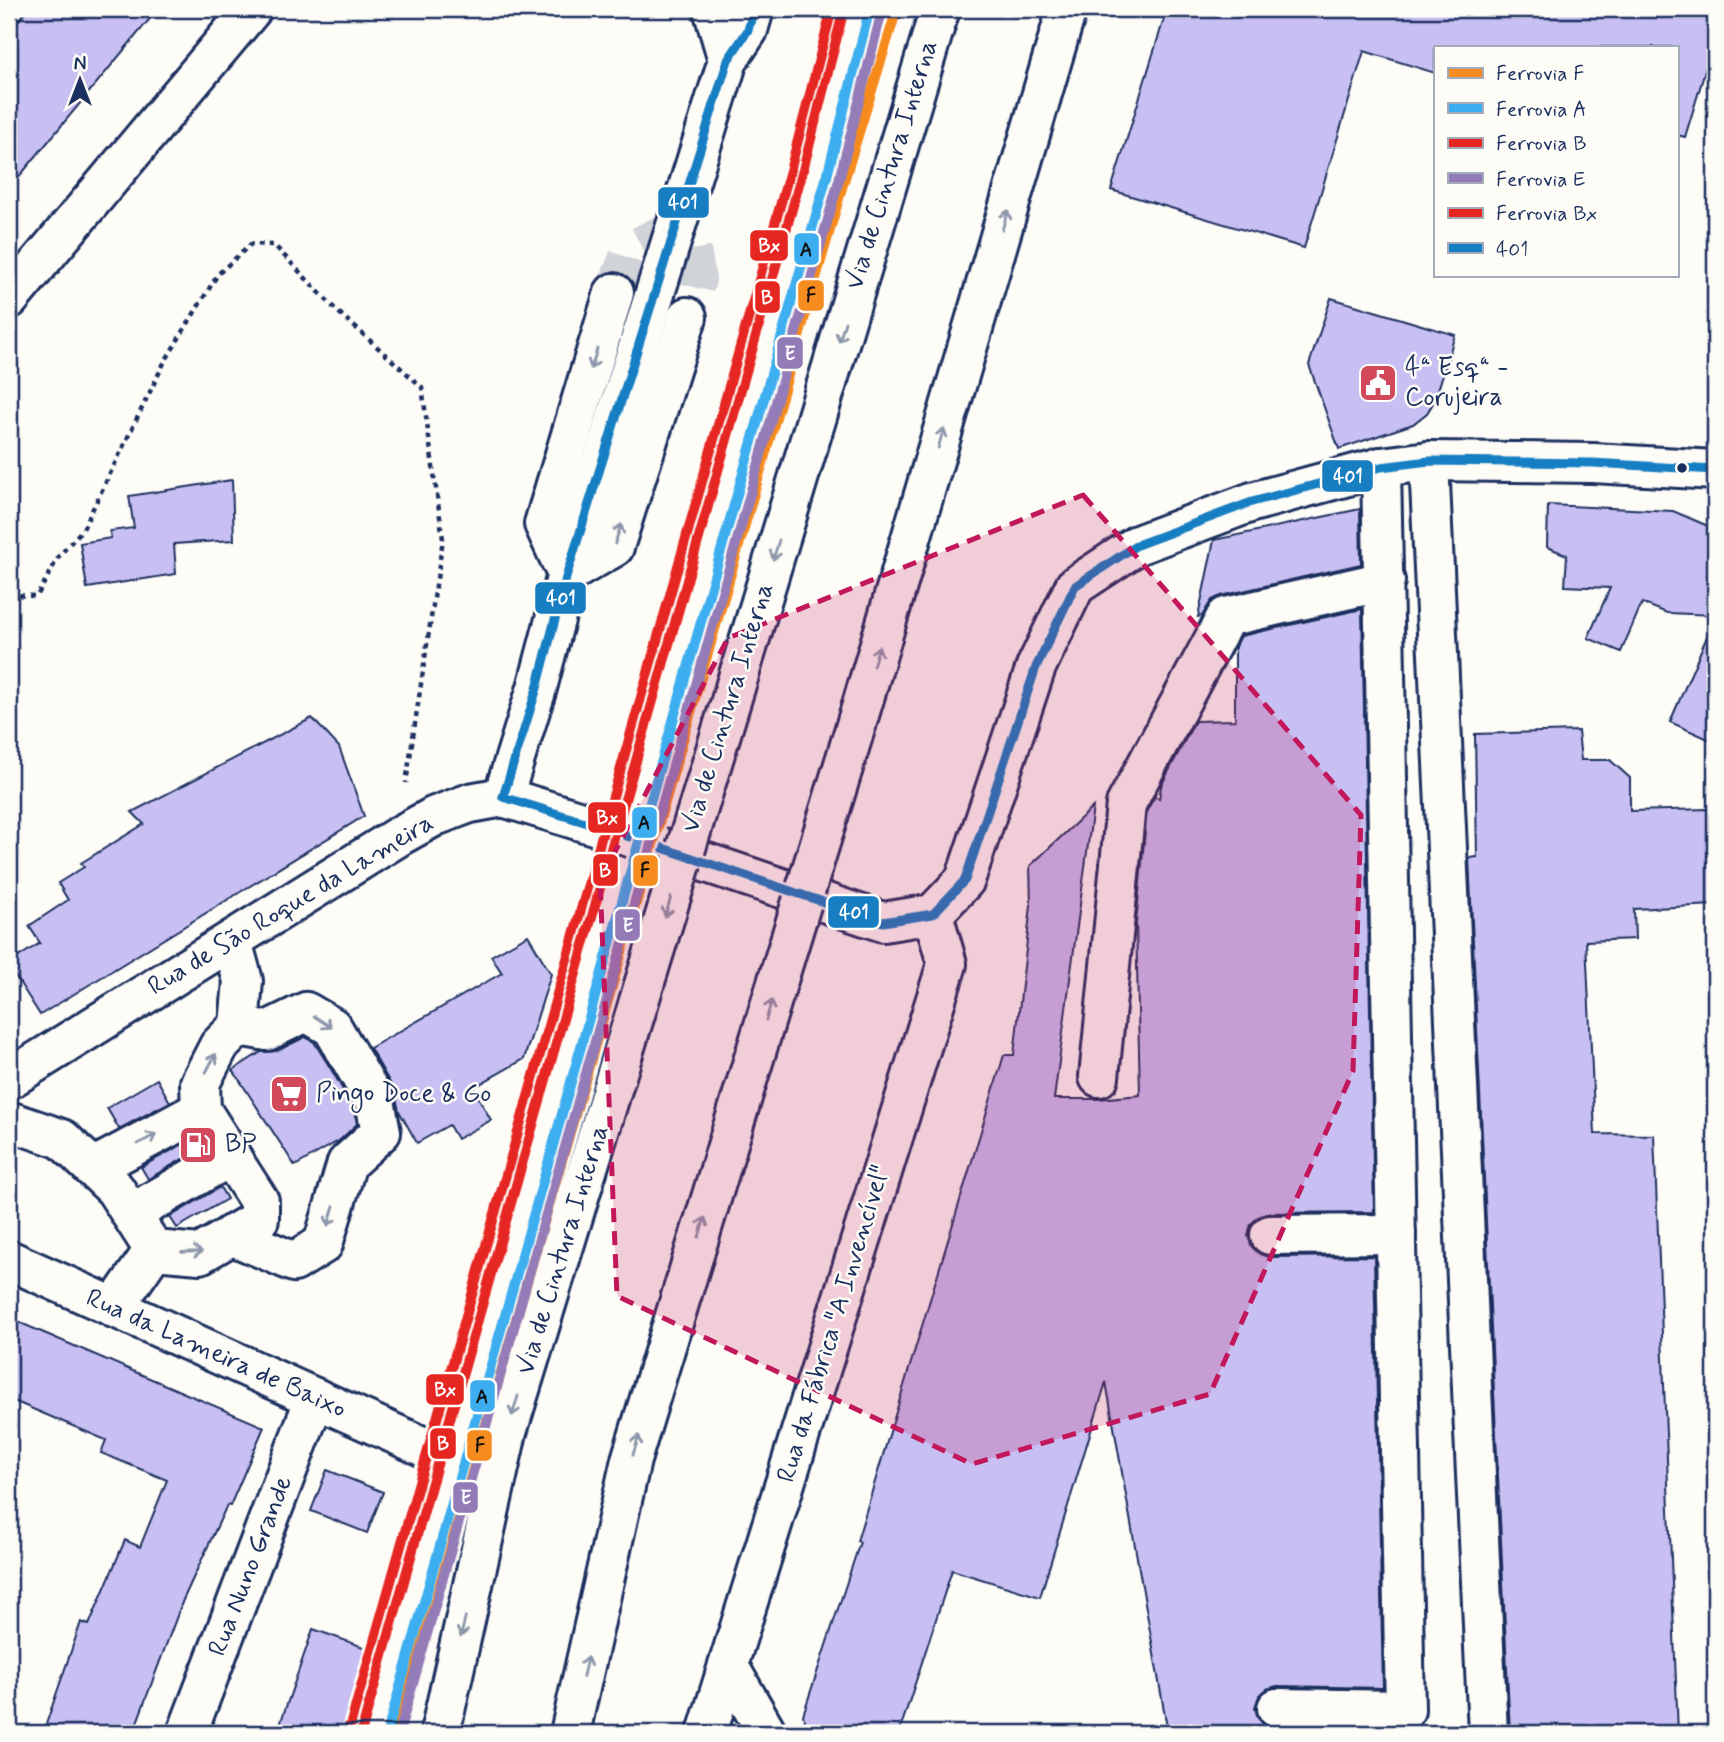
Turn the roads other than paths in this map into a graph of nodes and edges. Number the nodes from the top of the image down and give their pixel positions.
1 (252, 9) edge
2 (713, 9) edge
3 (754, 9) edge
4 (940, 9) edge
5 (1067, 9) edge
6 (728, 60) junction
7 (614, 293) tunnel mouth
8 (9, 299) edge
9 (687, 317) tunnel mouth
10 (1429, 461) junction
11 (1381, 467) junction
12 (1715, 470) edge
13 (567, 574) junction
14 (1385, 581) junction
15 (503, 797) junction
16 (933, 914) junction
17 (232, 940) junction
18 (239, 1026) junction
19 (1099, 1077) dead end
20 (9, 1079) edge
21 (201, 1110) junction
22 (9, 1121) edge
23 (231, 1156) junction
24 (93, 1168) junction
25 (131, 1214) junction
26 (1396, 1234) junction
27 (231, 1235) junction
28 (1270, 1235) dead end
29 (154, 1250) junction
30 (9, 1260) edge
31 (114, 1308) junction
32 (315, 1398) junction
33 (424, 1447) dead end
34 (728, 1664) junction
35 (1278, 1708) dead end
36 (187, 1733) edge
37 (440, 1733) edge
38 (570, 1733) edge
39 (707, 1733) edge
40 (767, 1733) edge
41 (1488, 1733) edge

1 - 8 main road
2 - 6 main road
3 - 6 main road
4 -> 37 main road, Via de Cintura Interna, bridge
38 -> 5 main road, bridge
6 - 13 main road
7 -> 13 main road
13 -> 9 main road
10 - 11 main road
10 - 12 main road
10 - 41 main road
11 - 14 main road
11 - 16 main road
13 - 15 main road
14 - 19 main road
14 - 26 main road
15 - 16 main road, Rua de São Roque da Lameira
15 - 17 main road, Rua de São Roque da Lameira
16 - 34 main road, Rua da Fábrica "A Invencível"
17 - 18 main road
17 - 20 main road, Rua de São Roque da Lameira
21 -> 18 main road
18 -> 27 main road
21 - 23 main road
24 -> 21 main road
22 - 24 main road
23 - 25 main road
23 - 27 main road
24 - 25 main road
25 - 29 main road
26 - 28 main road
26 - 35 main road
29 -> 27 main road
29 - 31 main road
30 - 31 main road, Rua da Lameira de Baixo
31 - 32 main road, Rua da Lameira de Baixo
32 - 33 main road, Rua da Lameira de Baixo
32 - 36 main road, Rua Nuno Grande
34 - 39 main road, Rua da Fábrica "A Invencível"
34 - 40 main road

